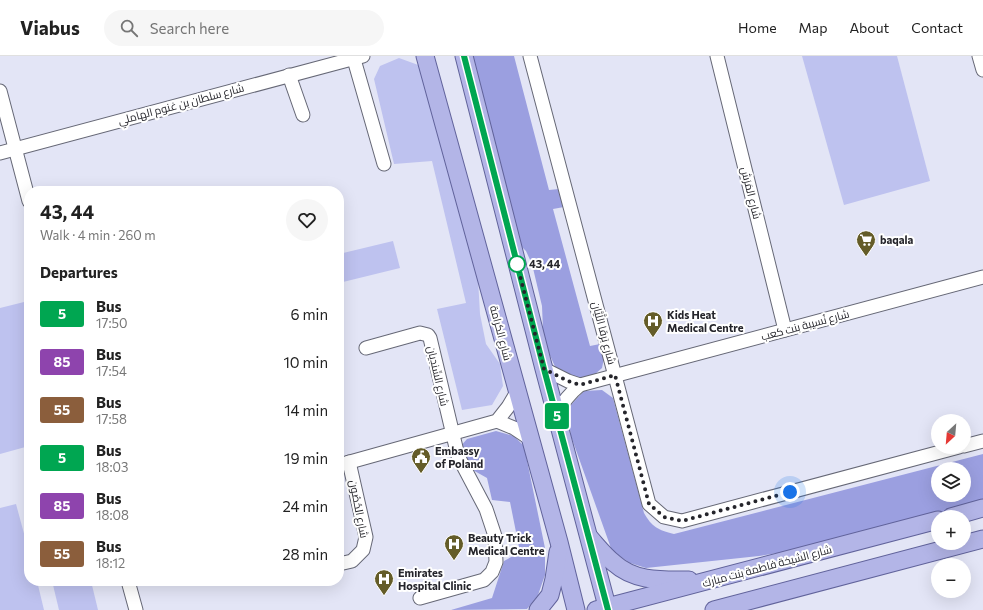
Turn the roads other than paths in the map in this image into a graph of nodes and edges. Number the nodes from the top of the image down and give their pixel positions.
1 (425, 56) edge
2 (464, 56) edge
3 (530, 56) edge
4 (717, 56) edge
5 (979, 56) edge
6 (356, 57) edge
7 (983, 70) edge
8 (289, 76) junction
9 (0, 91) edge
10 (303, 115) dead end
11 (15, 149) junction
12 (0, 153) edge
13 (384, 164) dead end
14 (25, 186) edge
15 (983, 277) edge
16 (785, 330) junction
17 (366, 348) dead end
18 (544, 369) junction
19 (615, 375) junction
20 (580, 385) junction
21 (517, 392) junction
22 (556, 414) junction
23 (497, 421) junction
24 (452, 434) junction
25 (529, 438) junction
26 (983, 441) edge
27 (971, 444) edge
28 (933, 454) edge
29 (344, 463) edge
30 (983, 508) edge
31 (971, 511) edge
32 (931, 522) edge
33 (588, 536) junction
34 (983, 539) edge
35 (559, 542) junction
36 (344, 563) edge
37 (711, 580) junction
38 (129, 586) edge
39 (420, 598) dead end
40 (604, 609) edge
41 (136, 610) edge
42 (538, 610) edge
43 (576, 610) edge
44 (714, 610) edge

1 - 21 main road, شارع الكرامة
2 - 18 main road
3 - 19 street, شارع بَرقا اللَّيَّان
4 - 16 street, شارع المَرَش
5 - 7 street
6 - 8 street, شارع سلطان بن غنوم الهاملي
6 - 13 street
8 - 10 street
8 - 11 street, شارع سلطان بن غنوم الهاملي
9 - 11 street
11 - 12 street, شارع سلطان بن غنوم الهاملي
11 - 14 street
15 - 16 street, شارع نُسيبة بنت كعب
16 - 19 street, شارع نُسيبة بنت كعب
17 - 24 street, شارع السِّندِيان
18 - 20 street
18 - 22 main road
19 - 20 street, شارع نُسيبة بنت كعب
19 - 28 street, شارع بَرقا اللَّيَّان
20 - 22 street, شارع نُسيبة بنت كعب
21 - 23 street
21 - 25 main road, شارع الكرامة
22 - 33 main road
23 - 24 street
23 - 25 street
24 - 29 street
24 - 39 street
25 - 35 main road, شارع الكرامة
26 - 27 street
29 - 36 street, شارع الحُصُون
30 - 31 main road
32 - 37 main road, شارع الشيخة فاطمة بنت مبارك
33 - 37 main road
33 - 40 main road
34 - 44 main road
35 - 42 main road
35 - 43 main road, شارع الكرامة
37 - 40 main road, شارع الشيخة فاطمة بنت مبارك
38 - 41 street

